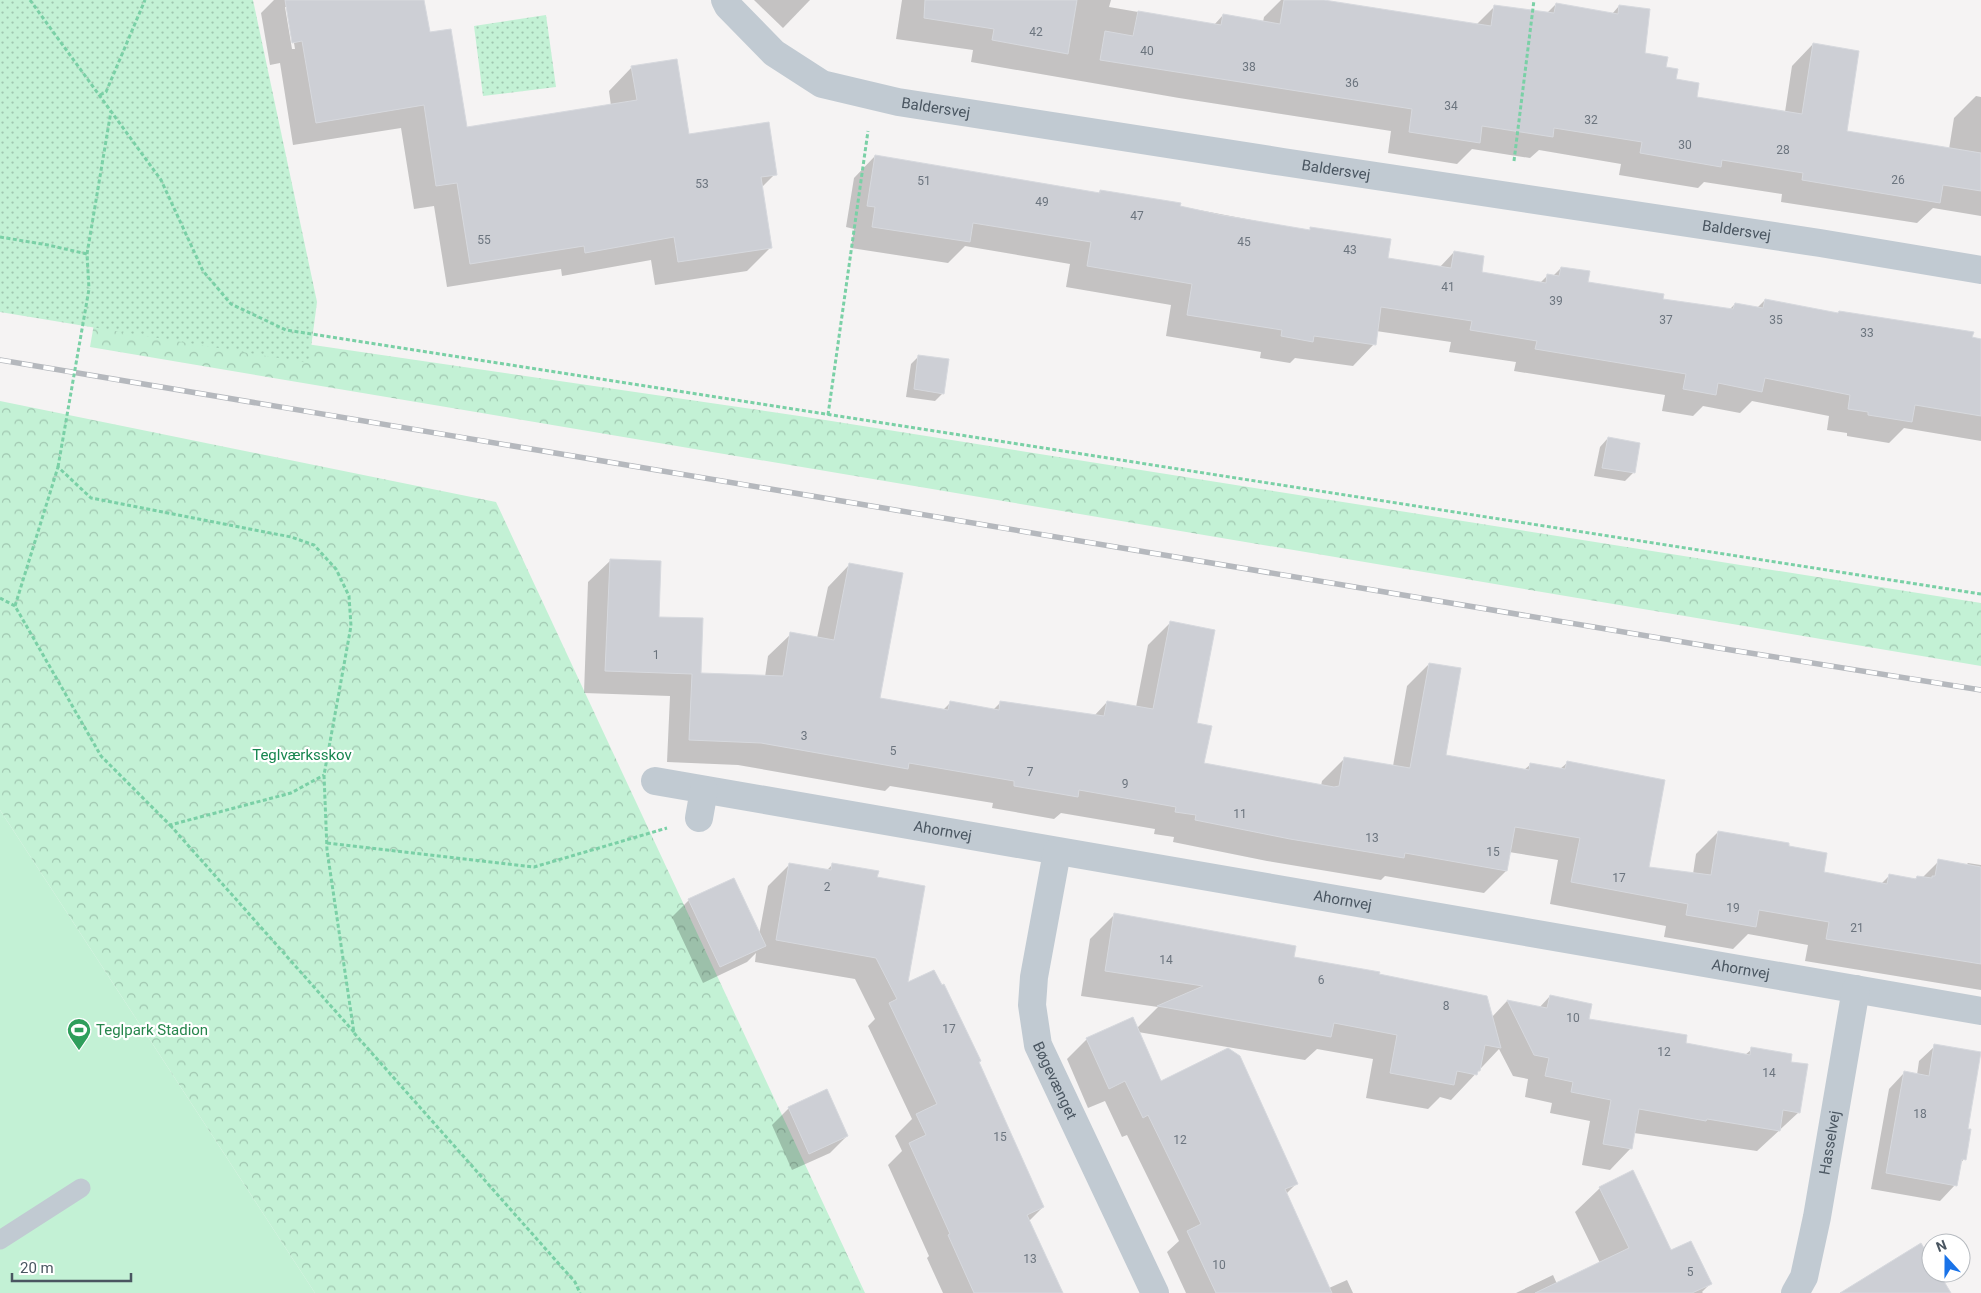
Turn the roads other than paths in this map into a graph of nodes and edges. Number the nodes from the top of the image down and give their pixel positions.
1 (725, 0) edge
2 (1981, 270) edge
3 (655, 781) dead end
4 (704, 790) junction
5 (699, 818) road end
6 (1057, 852) junction
7 (1856, 989) junction
8 (1981, 1011) edge
9 (81, 1188) dead end
10 (0, 1240) edge
11 (1155, 1293) edge
12 (1795, 1293) edge

1 - 2 street, Baldersvej
3 - 4 street, Ahornvej
4 - 5 street
4 - 6 street, Ahornvej
6 - 7 street, Ahornvej
6 - 11 street, Bøgevænget
7 - 8 street, Ahornvej
7 - 12 street, Hasselvej
9 - 10 lane

